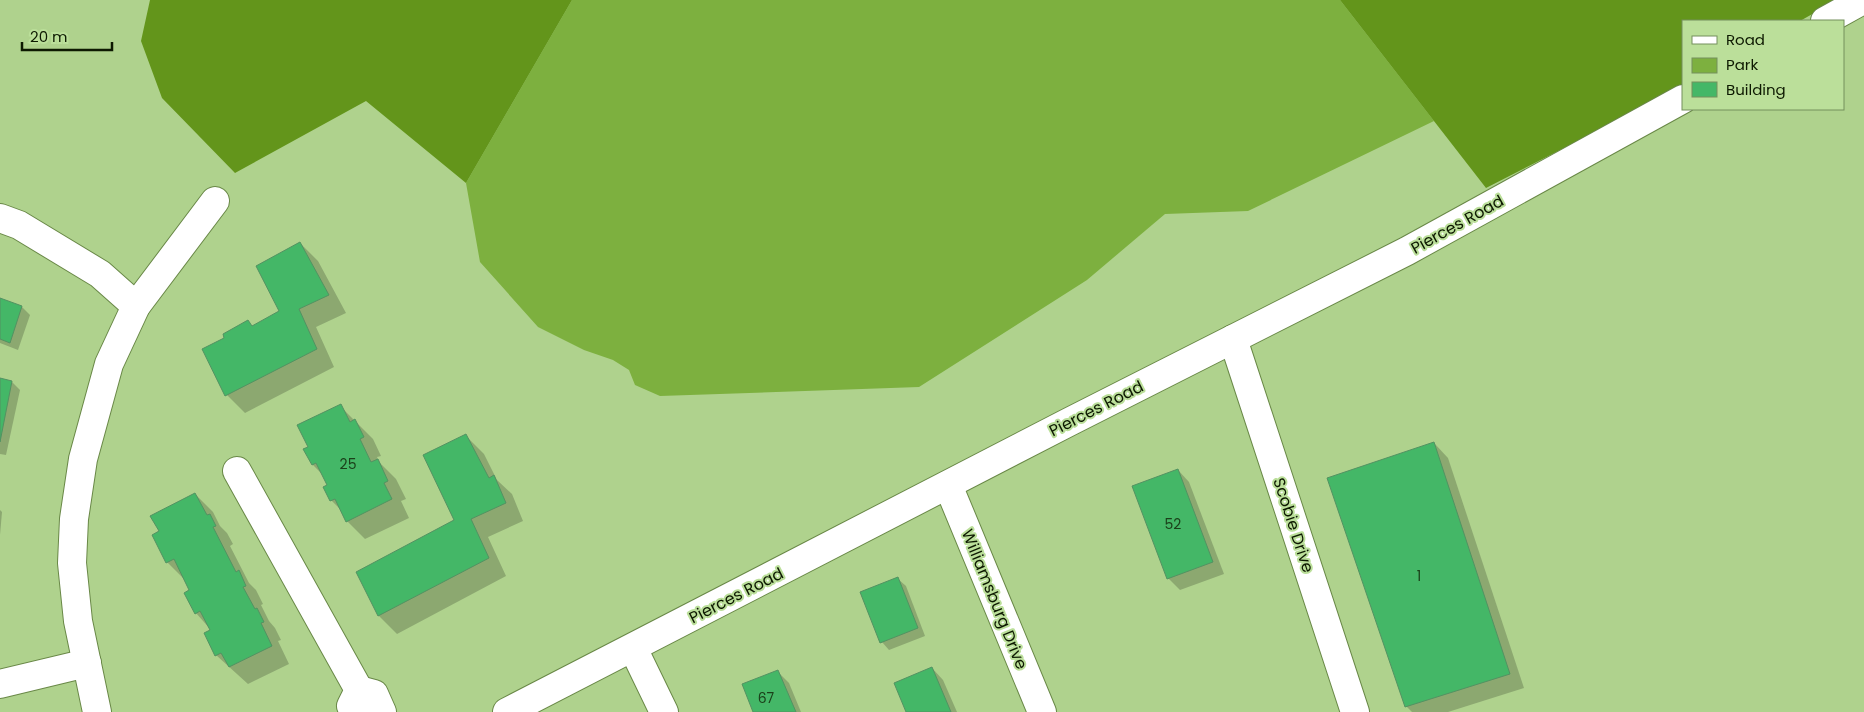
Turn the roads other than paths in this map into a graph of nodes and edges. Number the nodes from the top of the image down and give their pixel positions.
1 (1863, 0) edge
2 (1827, 20) edge
3 (1682, 100) edge
4 (215, 201) dead end
5 (0, 218) edge
6 (136, 306) junction
7 (1233, 339) junction
8 (237, 470) dead end
9 (948, 485) junction
10 (633, 648) junction
11 (87, 663) junction
12 (0, 684) edge
13 (357, 701) edge
14 (97, 712) edge
15 (382, 712) edge
16 (507, 712) edge
17 (664, 712) edge
18 (1042, 712) edge
19 (1355, 712) edge

1 - 2 street
3 - 7 street, Pierces Road
4 - 6 street
5 - 6 street
6 - 11 street
7 - 9 street, Pierces Road
7 - 19 street, Scobie Drive
8 - 13 street
9 - 10 street, Pierces Road
9 - 18 street, Williamsburg Drive
10 - 16 street, Pierces Road
10 - 17 street
11 - 12 street
11 - 14 street
13 - 15 street

